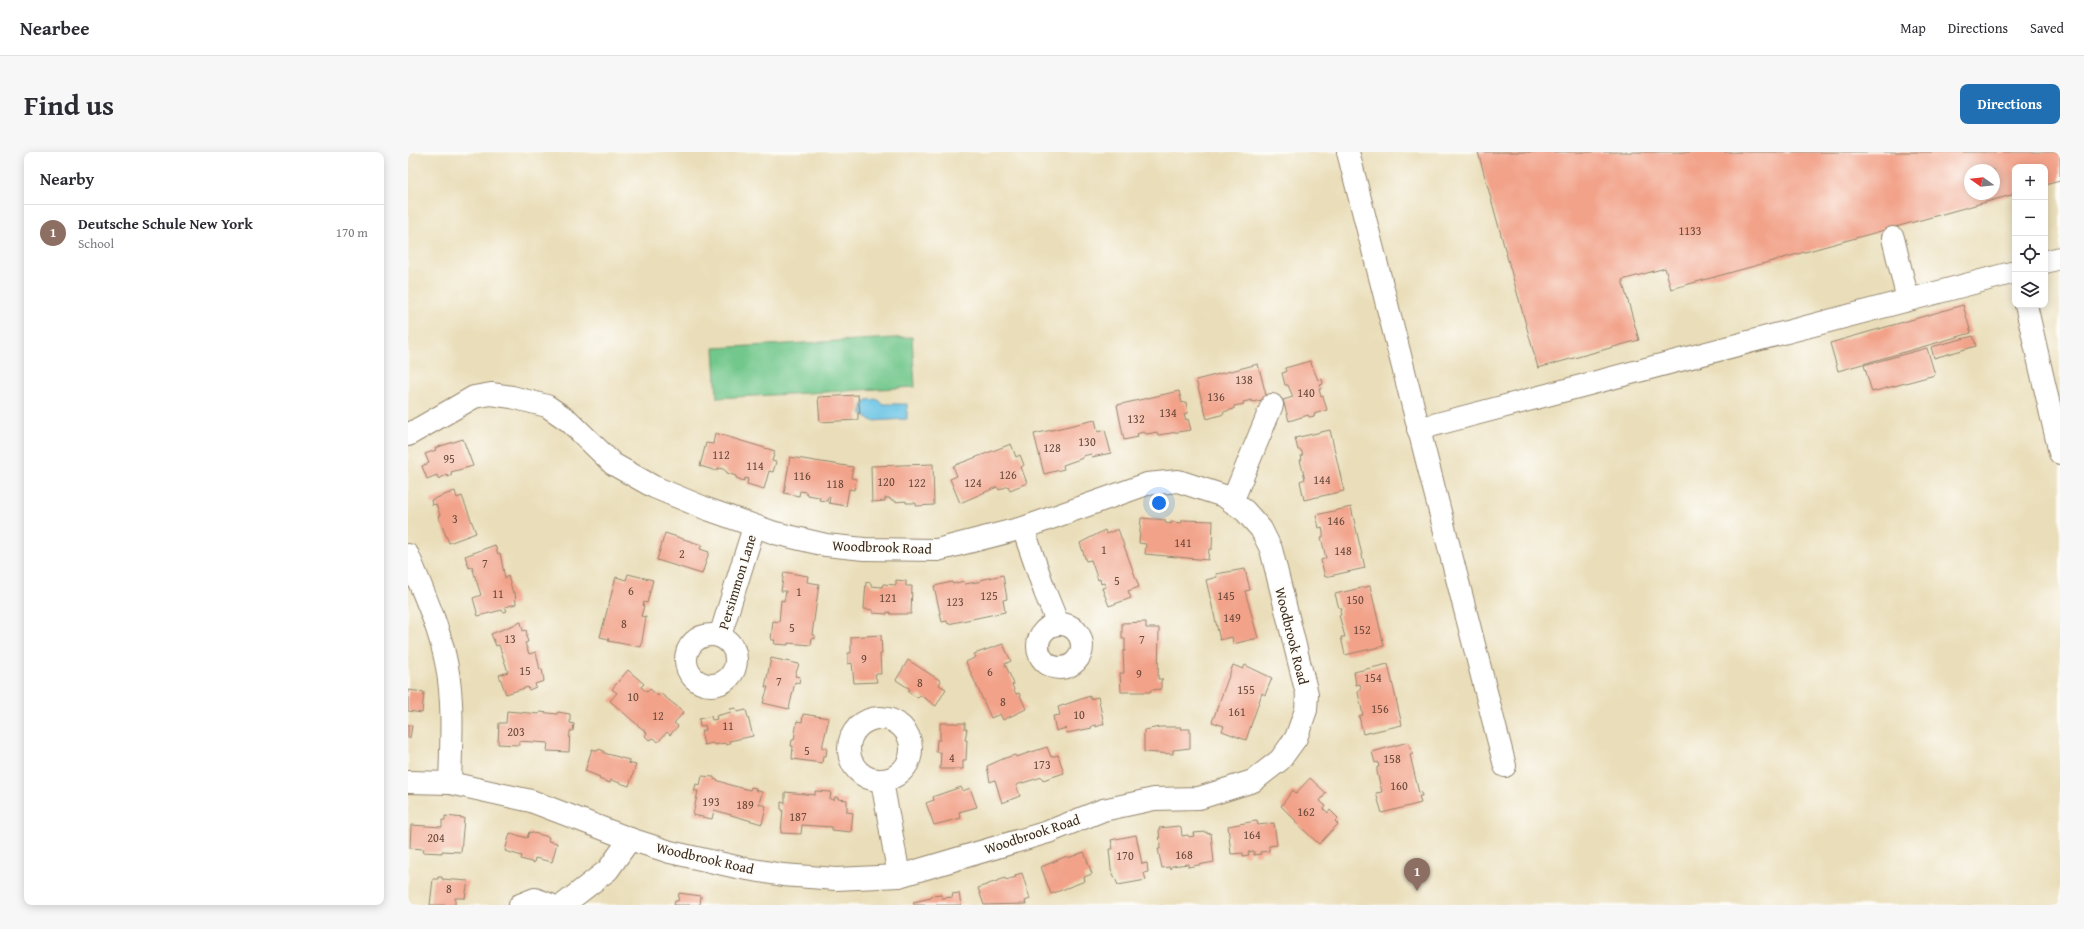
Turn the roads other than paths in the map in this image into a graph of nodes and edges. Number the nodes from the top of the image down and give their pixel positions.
1 (1348, 152) edge
2 (1893, 238) dead end
3 (2060, 258) edge
4 (2048, 261) edge
5 (2012, 273) edge
6 (1908, 300) junction
7 (2027, 308) edge
8 (1272, 405) dead end
9 (1418, 429) junction
10 (408, 435) edge
11 (2060, 453) edge
12 (1232, 502) junction
13 (754, 527) junction
14 (1023, 528) junction
15 (408, 555) edge
16 (1058, 624) dead end
17 (720, 636) dead end
18 (1505, 766) dead end
19 (882, 781) dead end
20 (408, 782) edge
21 (450, 783) junction
22 (630, 839) junction
23 (898, 876) junction
24 (520, 905) edge
25 (551, 905) edge
26 (563, 905) edge

1 - 9 street
2 - 6 street
3 - 4 street
5 - 6 street
6 - 9 street
7 - 11 street
8 - 12 street
9 - 18 street
10 - 13 street, Woodbrook Road
12 - 14 street, Woodbrook Road
12 - 23 street, Woodbrook Road
13 - 14 street, Woodbrook Road
13 - 17 street, Persimmon Lane
14 - 16 street
15 - 21 street
19 - 23 street
20 - 21 street, Woodbrook Road
21 - 22 street, Woodbrook Road
22 - 23 street, Woodbrook Road
22 - 26 street
24 - 25 street

